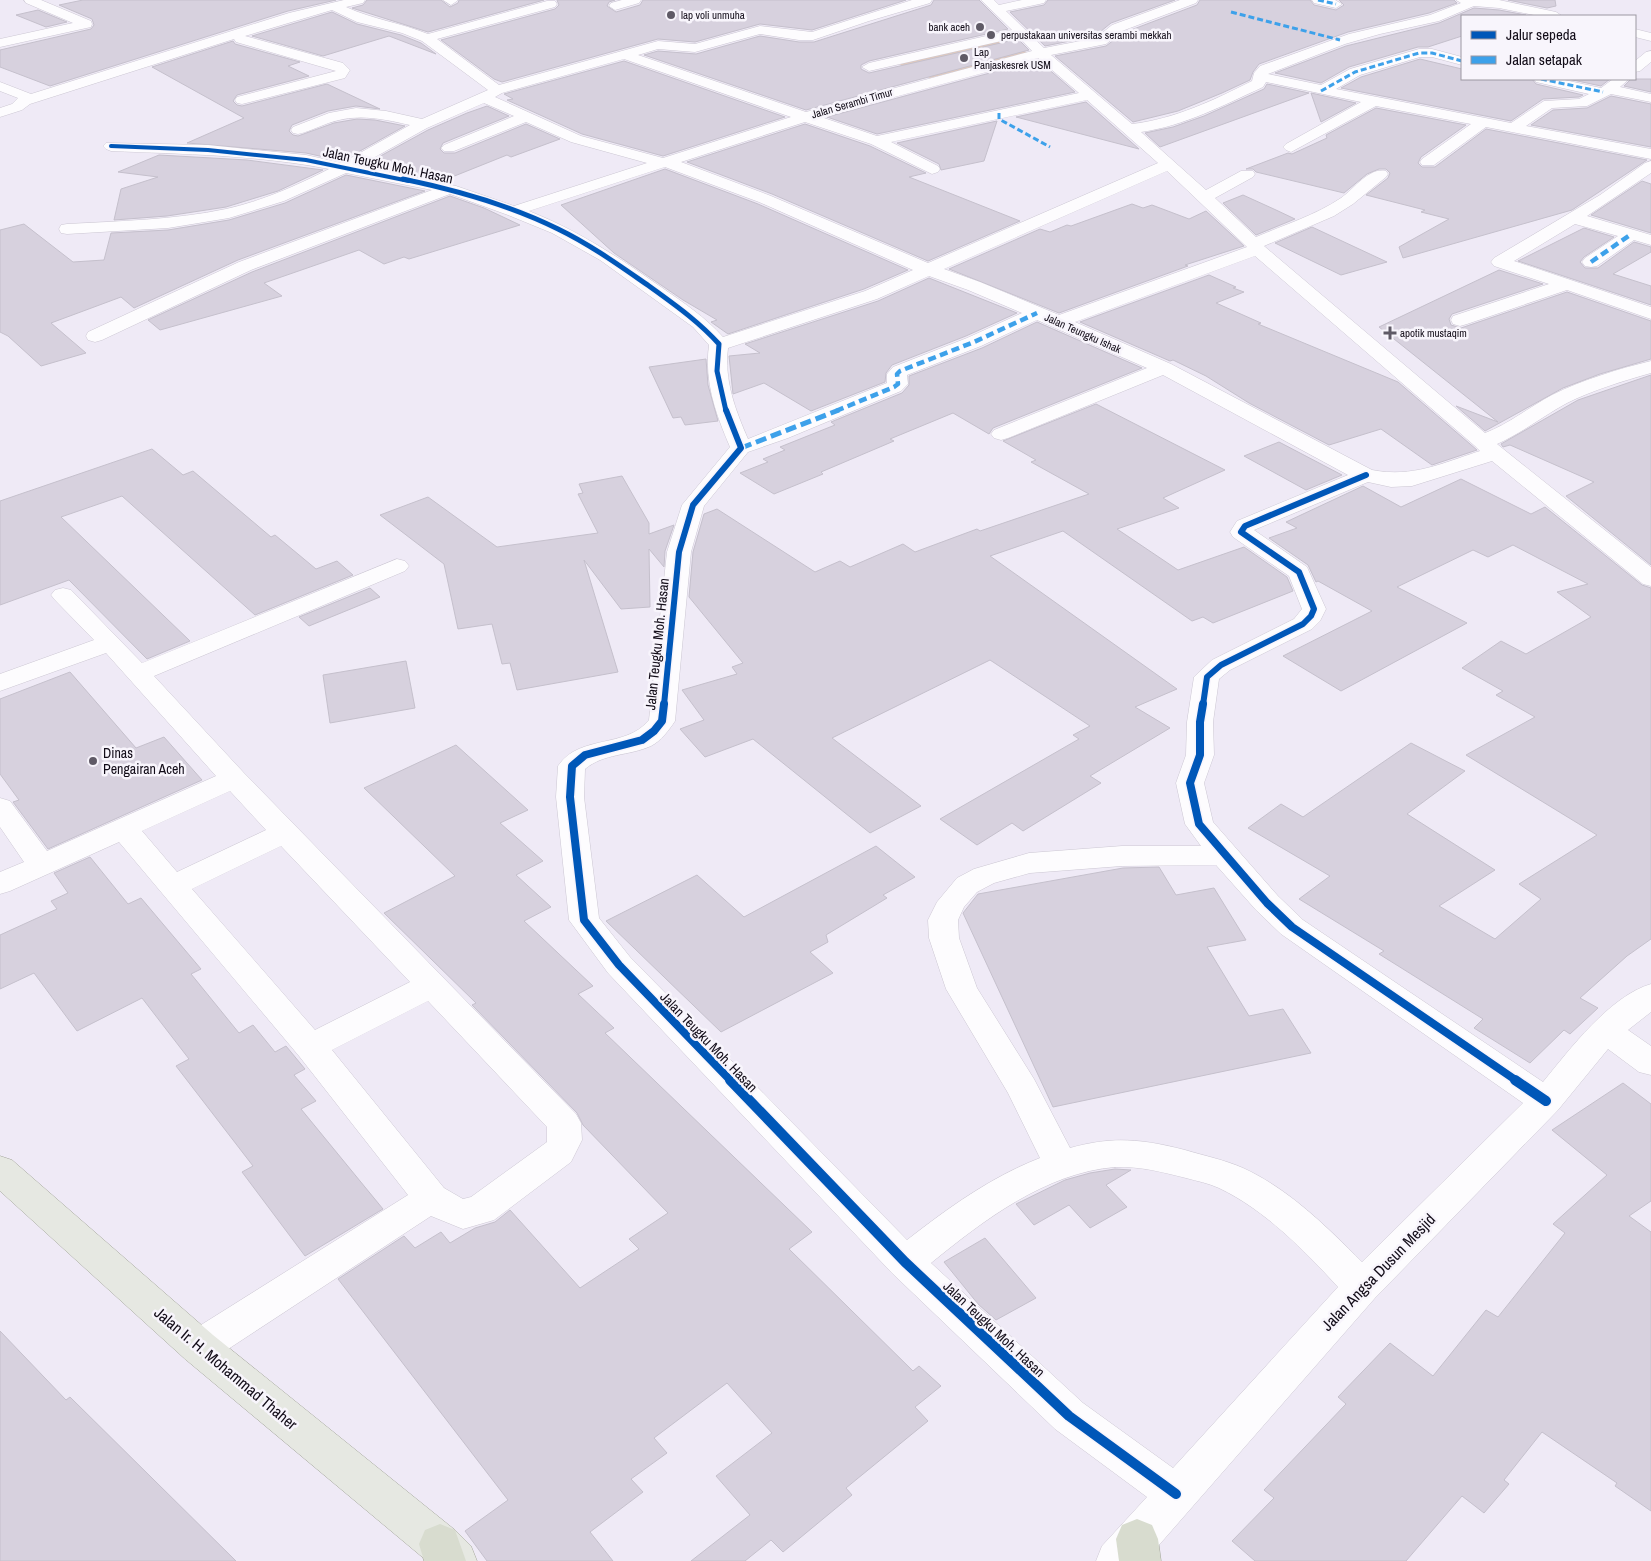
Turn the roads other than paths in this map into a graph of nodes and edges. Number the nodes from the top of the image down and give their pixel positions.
1 (30, 0) edge
2 (357, 0) edge
3 (635, 0) edge
4 (926, 0) edge
5 (1040, 0) edge
6 (1192, 0) edge
7 (1318, 0) edge
8 (1467, 1) edge
9 (551, 4) dead end
10 (992, 4) edge
11 (1336, 4) dead end
12 (615, 6) dead end
13 (336, 7) junction
14 (1551, 15) edge
15 (1022, 32) junction
16 (1636, 33) edge
17 (236, 34) junction
18 (1651, 36) edge
19 (427, 38) junction
20 (0, 43) edge
21 (1041, 53) junction
22 (623, 54) junction
23 (1651, 55) edge
24 (1461, 61) edge
25 (869, 67) dead end
26 (1636, 67) edge
27 (1261, 77) junction
28 (1547, 80) edge
29 (1621, 80) edge
30 (0, 86) edge
31 (1606, 90) junction
32 (1320, 91) junction
33 (491, 94) junction
34 (1090, 95) junction
35 (1651, 98) edge
36 (242, 100) dead end
37 (25, 101) junction
38 (1374, 101) junction
39 (0, 113) edge
40 (528, 116) junction
41 (804, 117) junction
42 (1483, 122) junction
43 (424, 124) junction
44 (1514, 127) junction
45 (1129, 129) junction
46 (298, 130) dead end
47 (876, 141) junction
48 (112, 146) dead end
49 (1291, 147) dead end
50 (449, 148) dead end
51 (1651, 154) edge
52 (663, 162) junction
53 (1428, 162) dead end
54 (1169, 164) junction
55 (1651, 166) edge
56 (343, 167) junction
57 (932, 169) dead end
58 (1247, 174) dead end
59 (1380, 174) dead end
60 (450, 189) junction
61 (1205, 197) junction
62 (514, 211) junction
63 (1574, 218) junction
64 (67, 229) dead end
65 (1630, 235) junction
66 (1651, 240) edge
67 (1255, 246) junction
68 (1591, 262) dead end
69 (931, 271) junction
70 (1565, 285) junction
71 (1037, 313) junction
72 (1651, 313) edge
73 (1460, 320) dead end
74 (1058, 322) junction
75 (94, 336) dead end
76 (719, 344) junction
77 (1651, 367) edge
78 (1164, 368) junction
79 (1001, 434) dead end
80 (1488, 447) junction
81 (741, 448) junction
82 (1366, 475) junction
83 (397, 566) dead end
84 (1651, 579) edge
85 (63, 595) dead end
86 (110, 643) junction
87 (138, 674) junction
88 (0, 683) edge
89 (234, 779) junction
90 (0, 807) edge
91 (123, 828) junction
92 (286, 832) junction
93 (1224, 855) junction
94 (42, 865) junction
95 (0, 884) edge
96 (172, 886) junction
97 (431, 985) junction
98 (1651, 995) edge
99 (1605, 1030) junction
100 (311, 1047) junction
101 (1651, 1063) edge
102 (1546, 1101) junction
103 (1062, 1165) junction
104 (0, 1170) edge
105 (431, 1198) junction
106 (905, 1262) junction
107 (1362, 1287) junction
108 (199, 1347) junction
109 (1176, 1494) junction
110 (1131, 1554) edge
111 (447, 1555) edge

1 - 20 street
2 - 13 street
3 - 12 street
4 - 22 street
5 - 10 street
6 - 21 street, Jalan Serambi Timur
7 - 11 street
8 - 14 street
8 - 27 street
9 - 19 street
10 - 15 street
13 - 17 street
13 - 19 street, Jalan Teungku Ishak
15 - 21 street
15 - 25 street
16 - 18 street
17 - 36 street
17 - 37 street
19 - 33 street, Jalan Teungku Ishak
21 - 34 street
21 - 41 street, Jalan Serambi Timur
22 - 33 street
22 - 41 street
23 - 26 street
24 - 32 street
27 - 32 street
27 - 45 street
28 - 31 street
29 - 31 street
30 - 37 street
31 - 35 street
31 - 44 street
32 - 38 street
33 - 40 street, Jalan Teungku Ishak
33 - 43 street
34 - 45 street
34 - 47 street
37 - 39 street
38 - 42 street
38 - 49 street
40 - 50 street
40 - 52 street, Jalan Teungku Ishak
41 - 47 street
41 - 52 street, Jalan Serambi Timur
42 - 44 street
42 - 53 street
43 - 46 street
43 - 56 street
44 - 51 street
45 - 54 street
47 - 57 street
48 - 56 street, Jalan Teugku Moh. Hasan
52 - 62 street, Jalan Serambi Timur
52 - 69 street, Jalan Teungku Ishak
54 - 61 street
54 - 69 street
55 - 63 street
56 - 60 street, Jalan Teugku Moh. Hasan
56 - 64 street
58 - 61 street
59 - 67 street
60 - 62 street, Jalan Teugku Moh. Hasan
60 - 75 street
61 - 67 street
62 - 76 street, Jalan Teugku Moh. Hasan
63 - 65 street
63 - 70 street
65 - 66 street
65 - 68 street
67 - 74 street
67 - 80 street
69 - 71 street, Jalan Teungku Ishak
69 - 76 street
70 - 72 street
70 - 73 street
71 - 74 street, Jalan Teungku Ishak
71 - 81 street
74 - 78 street, Jalan Teungku Ishak
76 - 81 street
77 - 80 street, Jalan Teungku Ishak
78 - 79 street
78 - 82 street, Jalan Teungku Ishak
80 - 82 street, Jalan Teungku Ishak
80 - 84 street
81 - 106 street, Jalan Teugku Moh. Hasan
82 - 93 street
83 - 87 street
85 - 86 street
86 - 87 street
86 - 88 street
87 - 89 street
89 - 91 street
89 - 92 street
90 - 94 street
91 - 94 street
91 - 96 street
92 - 96 street
92 - 97 street
93 - 102 street
93 - 103 street
94 - 95 street
96 - 100 street
97 - 100 street
97 - 105 street
98 - 99 street, Jalan Angsa Dusun Mesjid
99 - 101 street
99 - 102 street, Jalan Angsa Dusun Mesjid
100 - 105 street
102 - 107 street, Jalan Angsa Dusun Mesjid
103 - 106 street
103 - 107 street
104 - 108 main road, Jalan Ir. H. Mohammad Thaher
105 - 108 street
106 - 109 street, Jalan Teugku Moh. Hasan
107 - 109 street, Jalan Angsa Dusun Mesjid
108 - 111 main road, Jalan Ir. H. Mohammad Thaher
109 - 110 street, Jalan Angsa Dusun Mesjid

